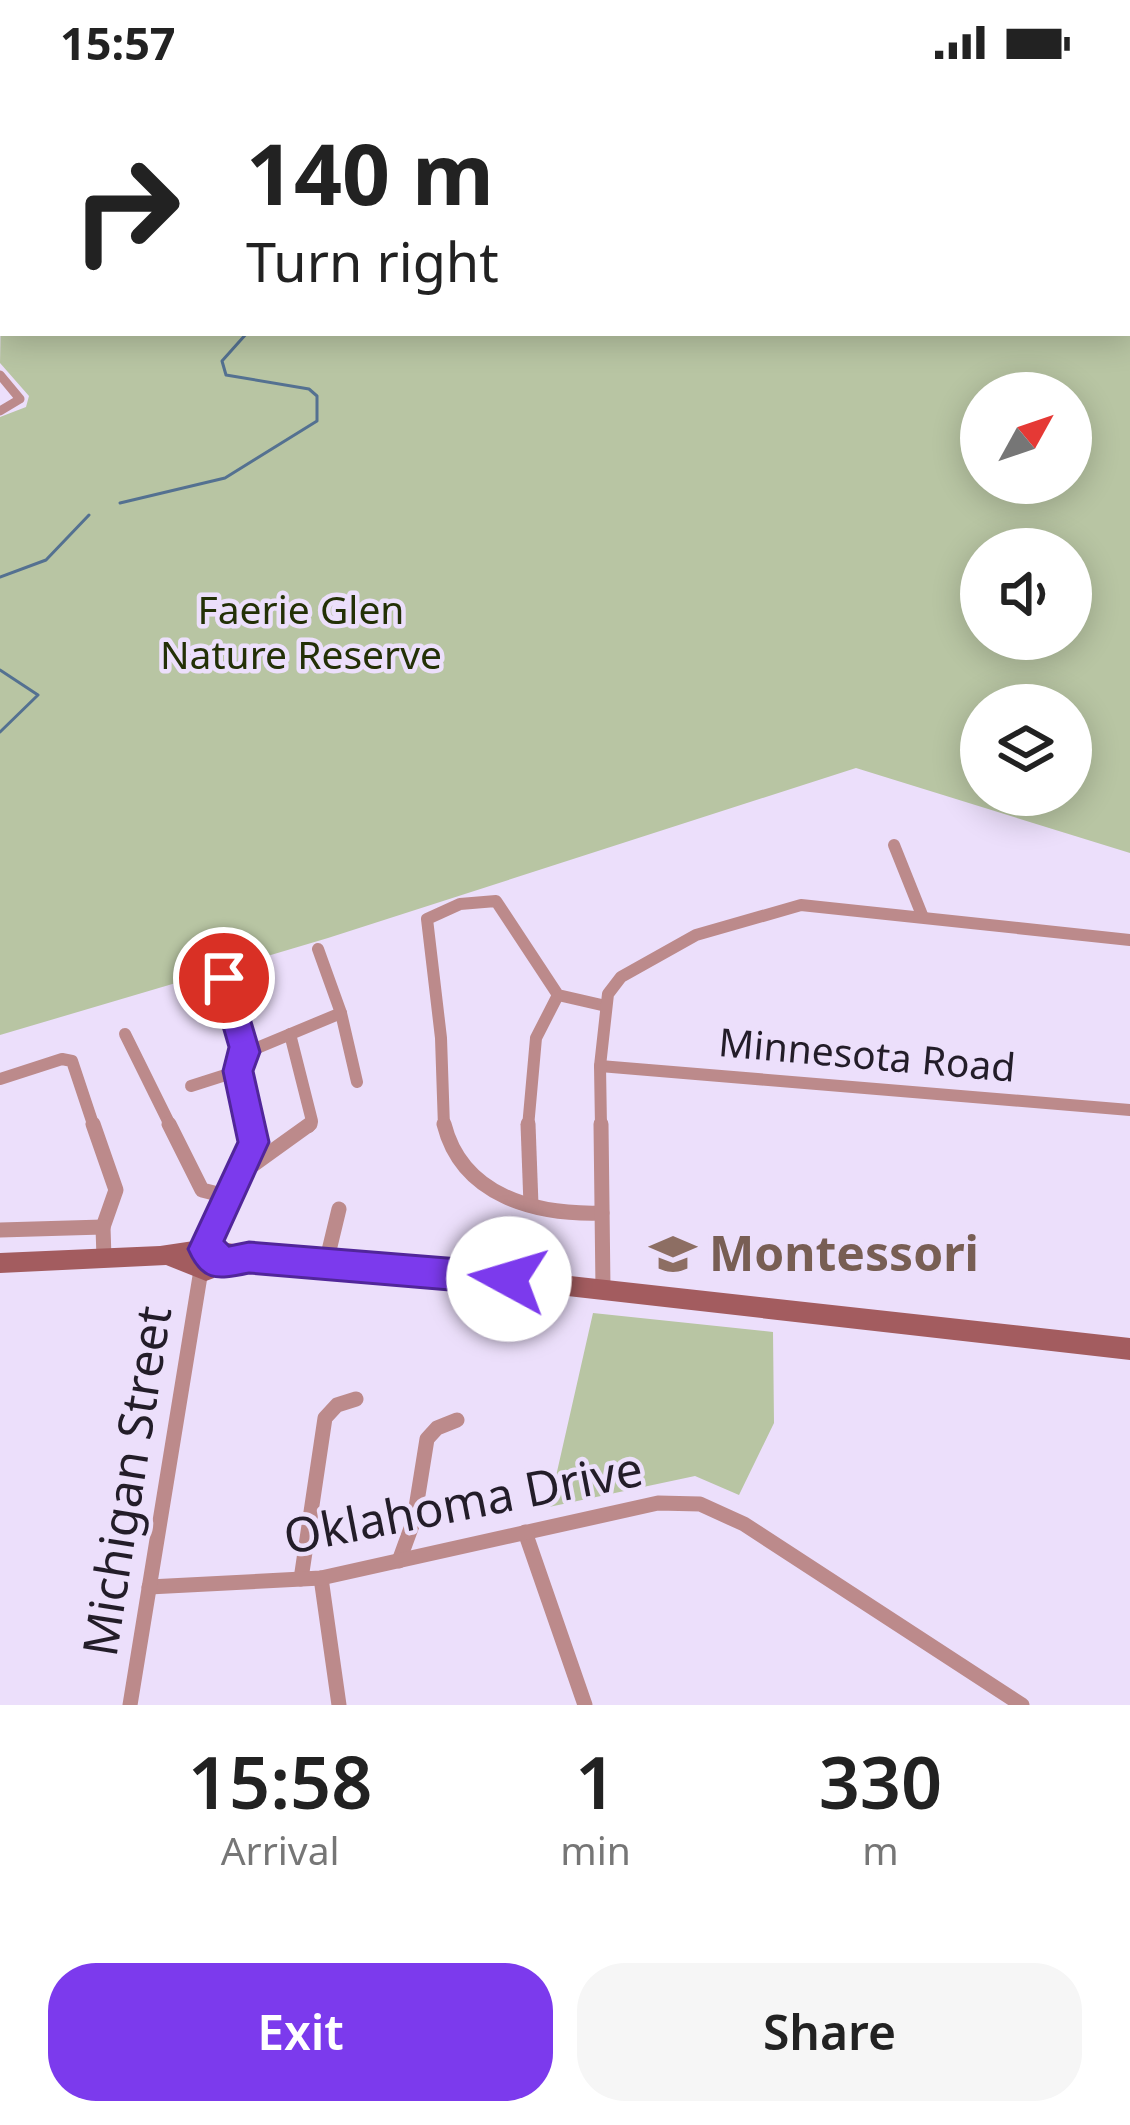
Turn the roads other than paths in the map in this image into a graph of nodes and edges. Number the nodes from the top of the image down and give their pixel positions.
1 (0, 375) edge
2 (0, 411) edge
3 (894, 845) dead end
4 (922, 915) junction
5 (1130, 940) edge
6 (318, 949) dead end
7 (224, 978) dead end
8 (558, 995) junction
9 (606, 1006) junction
10 (341, 1013) junction
11 (125, 1034) dead end
12 (290, 1034) junction
13 (245, 1052) junction
14 (600, 1066) junction
15 (238, 1071) junction
16 (0, 1079) edge
17 (358, 1082) dead end
18 (191, 1086) dead end
19 (1130, 1109) edge
20 (240, 1174) junction
21 (230, 1197) junction
22 (531, 1204) junction
23 (339, 1209) dead end
24 (602, 1213) junction
25 (104, 1226) junction
26 (0, 1230) edge
27 (104, 1258) junction
28 (205, 1258) junction
29 (0, 1263) edge
30 (326, 1263) junction
31 (603, 1289) junction
32 (1130, 1349) edge
33 (356, 1399) dead end
34 (457, 1420) dead end
35 (525, 1532) junction
36 (399, 1561) junction
37 (311, 1578) junction
38 (149, 1587) junction
39 (130, 1705) edge
40 (339, 1705) edge
41 (585, 1705) edge
42 (1022, 1705) edge

1 - 2 street
3 - 4 street
4 - 5 street
4 - 9 street
6 - 10 street
7 - 13 street
8 - 9 street
8 - 22 street
8 - 22 street
9 - 14 street
10 - 12 street
10 - 17 street
11 - 21 street
12 - 13 street
12 - 20 street
13 - 15 street
14 - 19 street, Minnesota Road
14 - 24 street
15 - 18 street
15 - 20 street, Michigan Street
16 - 25 street
20 - 21 street, Michigan Street
21 - 28 street, Michigan Street
22 - 24 street
23 - 30 street
24 - 31 street
25 - 26 street
25 - 27 street
27 - 28 street
27 - 29 street
28 - 30 street
28 - 38 street, Michigan Street
30 - 31 street
31 - 32 street
33 - 37 street
34 - 36 street
35 - 36 street, Oklahoma Drive
35 - 41 street
35 - 42 street, Oklahoma Drive
36 - 37 street, Oklahoma Drive
37 - 38 street, Oklahoma Drive
37 - 40 street
38 - 39 street, Michigan Street

